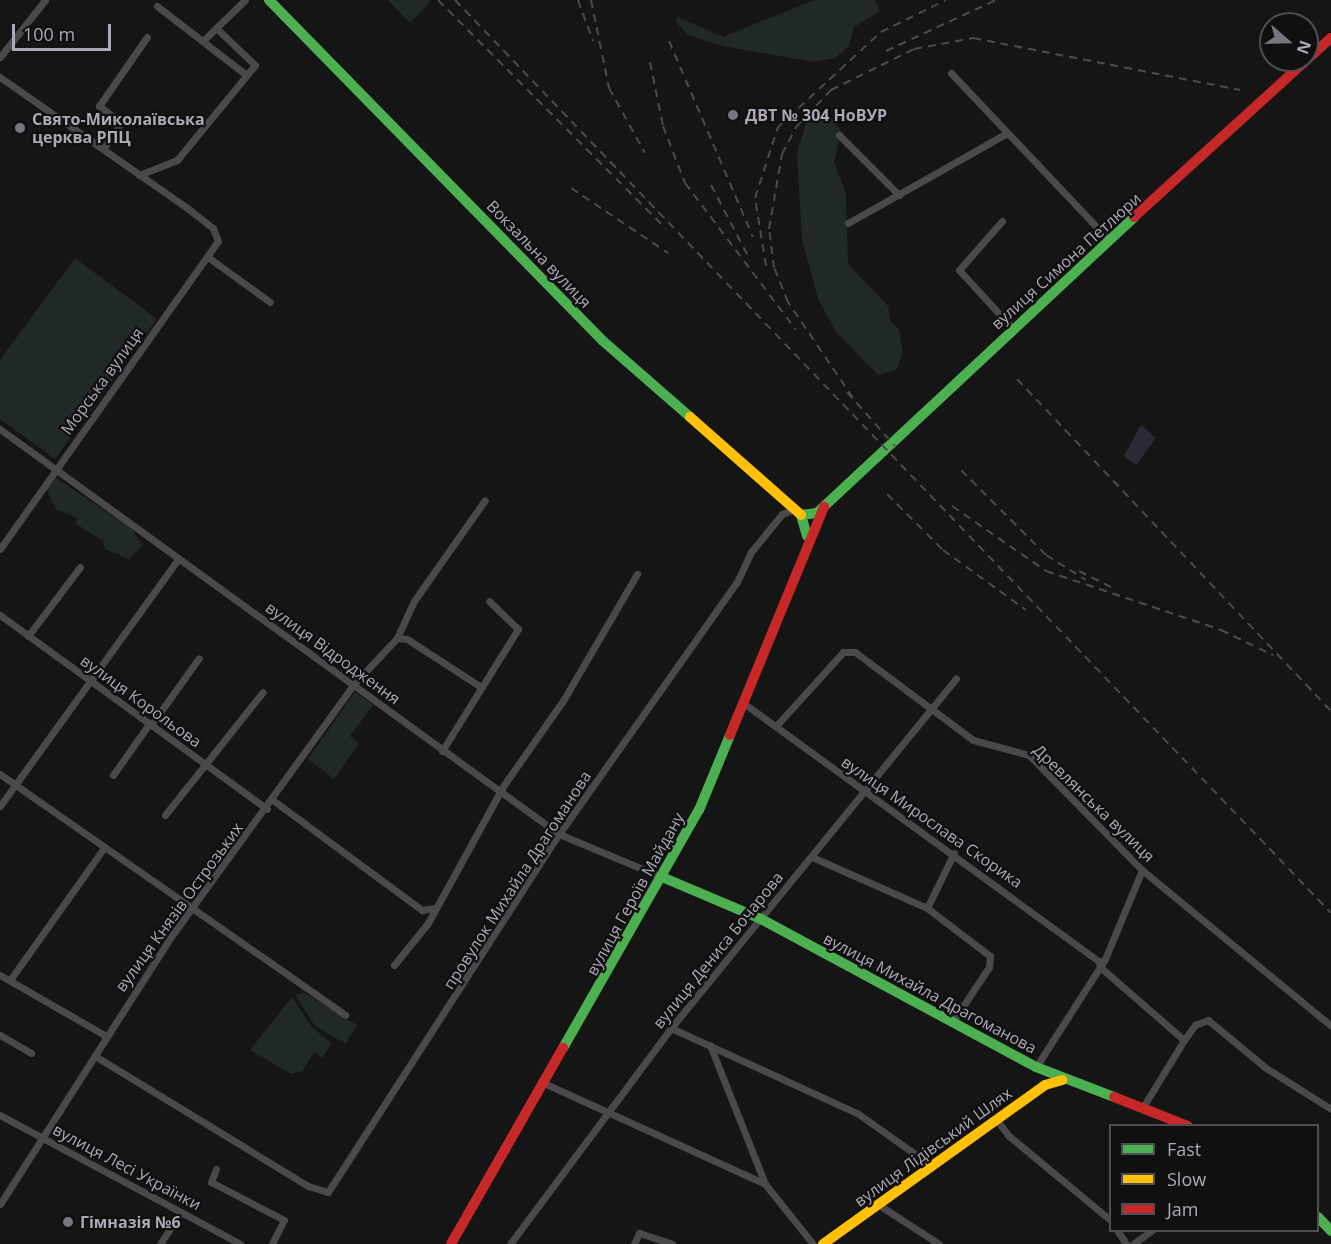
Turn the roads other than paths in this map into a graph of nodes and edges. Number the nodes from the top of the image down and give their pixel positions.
1 (45, 0) edge
2 (245, 0) edge
3 (269, 0) edge
4 (157, 6) dead end
5 (216, 28) junction
6 (147, 37) dead end
7 (1331, 38) edge
8 (202, 41) junction
9 (0, 57) edge
10 (951, 73) dead end
11 (246, 74) junction
12 (0, 77) edge
13 (1007, 133) junction
14 (839, 135) dead end
15 (103, 149) junction
16 (139, 175) junction
17 (899, 195) junction
18 (1002, 220) dead end
19 (848, 223) dead end
20 (1110, 241) junction
21 (209, 258) junction
22 (270, 302) dead end
23 (1013, 329) junction
24 (0, 429) edge
25 (55, 470) junction
26 (485, 500) dead end
27 (824, 507) junction
28 (797, 512) junction
29 (807, 539) junction
30 (0, 549) edge
31 (178, 559) junction
32 (80, 567) dead end
33 (637, 574) dead end
34 (489, 601) dead end
35 (0, 615) edge
36 (28, 636) junction
37 (397, 638) junction
38 (199, 658) dead end
39 (956, 680) dead end
40 (90, 681) junction
41 (353, 685) junction
42 (481, 687) junction
43 (263, 692) dead end
44 (742, 702) junction
45 (930, 711) junction
46 (150, 725) junction
47 (776, 726) junction
48 (442, 751) junction
49 (204, 764) junction
50 (0, 774) edge
51 (113, 775) dead end
52 (16, 785) junction
53 (863, 791) junction
54 (503, 795) junction
55 (274, 801) junction
56 (0, 806) edge
57 (267, 809) junction
58 (165, 815) dead end
59 (559, 834) junction
60 (103, 849) junction
61 (954, 853) junction
62 (812, 857) junction
63 (1142, 870) junction
64 (662, 877) junction
65 (437, 907) junction
66 (927, 908) junction
67 (191, 910) junction
68 (761, 919) junction
69 (394, 965) dead end
70 (1100, 967) junction
71 (0, 975) edge
72 (10, 980) junction
73 (345, 1015) dead end
74 (952, 1023) junction
75 (1331, 1026) edge
76 (671, 1028) junction
77 (0, 1035) edge
78 (106, 1035) junction
79 (1184, 1040) junction
80 (710, 1045) junction
81 (31, 1053) dead end
82 (95, 1056) junction
83 (1035, 1067) junction
84 (1062, 1080) junction
85 (546, 1084) junction
86 (1143, 1107) junction
87 (1331, 1109) edge
88 (0, 1114) edge
89 (604, 1114) junction
90 (996, 1119) junction
91 (1186, 1124) edge
92 (43, 1137) junction
93 (932, 1166) junction
94 (216, 1169) dead end
95 (765, 1184) junction
96 (0, 1204) edge
97 (879, 1205) junction
98 (181, 1212) junction
99 (1109, 1219) edge
100 (1319, 1219) edge
101 (1331, 1231) edge
102 (1149, 1232) edge
103 (160, 1244) edge
104 (241, 1244) edge
105 (272, 1244) edge
106 (451, 1244) edge
107 (510, 1244) edge
108 (634, 1244) edge
109 (672, 1244) edge
110 (813, 1244) edge
111 (823, 1244) edge
112 (939, 1244) edge
113 (1133, 1244) edge

1 - 9 street
2 - 5 street
3 - 28 street, Вокзальна вулиця
4 - 8 street
5 - 8 street
5 - 11 street
6 - 15 street
7 - 20 street, вулиця Симона Петлюри
8 - 11 street
10 - 13 street
11 - 16 street
12 - 15 street
13 - 17 street
13 - 20 street
14 - 17 street
15 - 16 street
16 - 21 street, Морська вулиця
17 - 19 street
18 - 23 street
20 - 23 street, вулиця Симона Петлюри
21 - 22 street
21 - 25 street, Морська вулиця
23 - 27 street, вулиця Симона Петлюри
24 - 25 street, вулиця Відродження
25 - 30 street, Морська вулиця
25 - 31 street, вулиця Відродження
26 - 37 street, вулиця Князів Острозьких
27 - 28 street
27 - 29 street, вулиця Героїв Майдану
28 - 29 street
28 - 59 street, провулок Михайла Драгоманова
29 - 44 street, вулиця Героїв Майдану
31 - 40 street
31 - 41 street, вулиця Відродження
32 - 36 street
33 - 54 street
34 - 42 street
35 - 36 street, вулиця Корольова
36 - 40 street, вулиця Корольова
37 - 41 street, вулиця Князів Острозьких
37 - 42 street
38 - 46 street
39 - 45 street, вулиця Дениса Бочарова
40 - 46 street, вулиця Корольова
40 - 52 street
41 - 48 street, вулиця Відродження
41 - 55 street, вулиця Князів Острозьких
42 - 48 street
43 - 49 street
44 - 47 street, вулиця Мирослава Скорика
44 - 64 street, вулиця Героїв Майдану
45 - 47 street, Древлянська вулиця
45 - 53 street, вулиця Дениса Бочарова
45 - 63 street, Древлянська вулиця
46 - 49 street, вулиця Корольова
46 - 51 street
47 - 53 street, вулиця Мирослава Скорика
48 - 54 street, вулиця Відродження
49 - 57 street, вулиця Корольова
49 - 58 street
50 - 52 street
52 - 56 street
52 - 60 street
53 - 61 street, вулиця Мирослава Скорика
53 - 62 street, вулиця Дениса Бочарова
54 - 59 street, вулиця Відродження
54 - 65 street
55 - 57 street, вулиця Князів Острозьких
55 - 65 street
57 - 67 street, вулиця Князів Острозьких
59 - 64 street, вулиця Відродження
59 - 82 street, провулок Михайла Драгоманова
60 - 67 street
60 - 72 street
61 - 66 street
61 - 70 street, вулиця Мирослава Скорика
62 - 66 street
62 - 68 street, вулиця Дениса Бочарова
63 - 70 street
63 - 75 street, Древлянська вулиця
64 - 68 street, вулиця Михайла Драгоманова
64 - 85 street, вулиця Героїв Майдану
65 - 69 street
66 - 74 street
67 - 73 street
67 - 78 street, вулиця Князів Острозьких
68 - 74 street, вулиця Михайла Драгоманова
68 - 76 street, вулиця Дениса Бочарова
70 - 79 street
70 - 83 street
71 - 72 street
72 - 78 street
74 - 83 street, вулиця Михайла Драгоманова
76 - 80 street
76 - 89 street, вулиця Дениса Бочарова
77 - 81 street
78 - 82 street, вулиця Князів Острозьких
79 - 86 street
79 - 87 street
80 - 93 street
80 - 95 street
82 - 92 street, вулиця Князів Острозьких
83 - 84 street, вулиця Михайла Драгоманова
84 - 86 street, вулиця Михайла Драгоманова
84 - 90 street, вулиця Лідівський Шлях
85 - 89 street
85 - 106 street, вулиця Героїв Майдану
86 - 91 street, вулиця Михайла Драгоманова
88 - 92 street, вулиця Лесі Українки
89 - 95 street
89 - 107 street, вулиця Дениса Бочарова
90 - 93 street, вулиця Лідівський Шлях
90 - 99 street
92 - 96 street, вулиця Князів Острозьких
92 - 98 street, вулиця Лесі Українки
93 - 97 street, вулиця Лідівський Шлях
94 - 105 street
95 - 110 street
97 - 111 street, вулиця Лідівський Шлях
97 - 112 street
98 - 103 street
98 - 104 street, вулиця Лесі Українки
100 - 101 street
102 - 113 street
108 - 109 street

